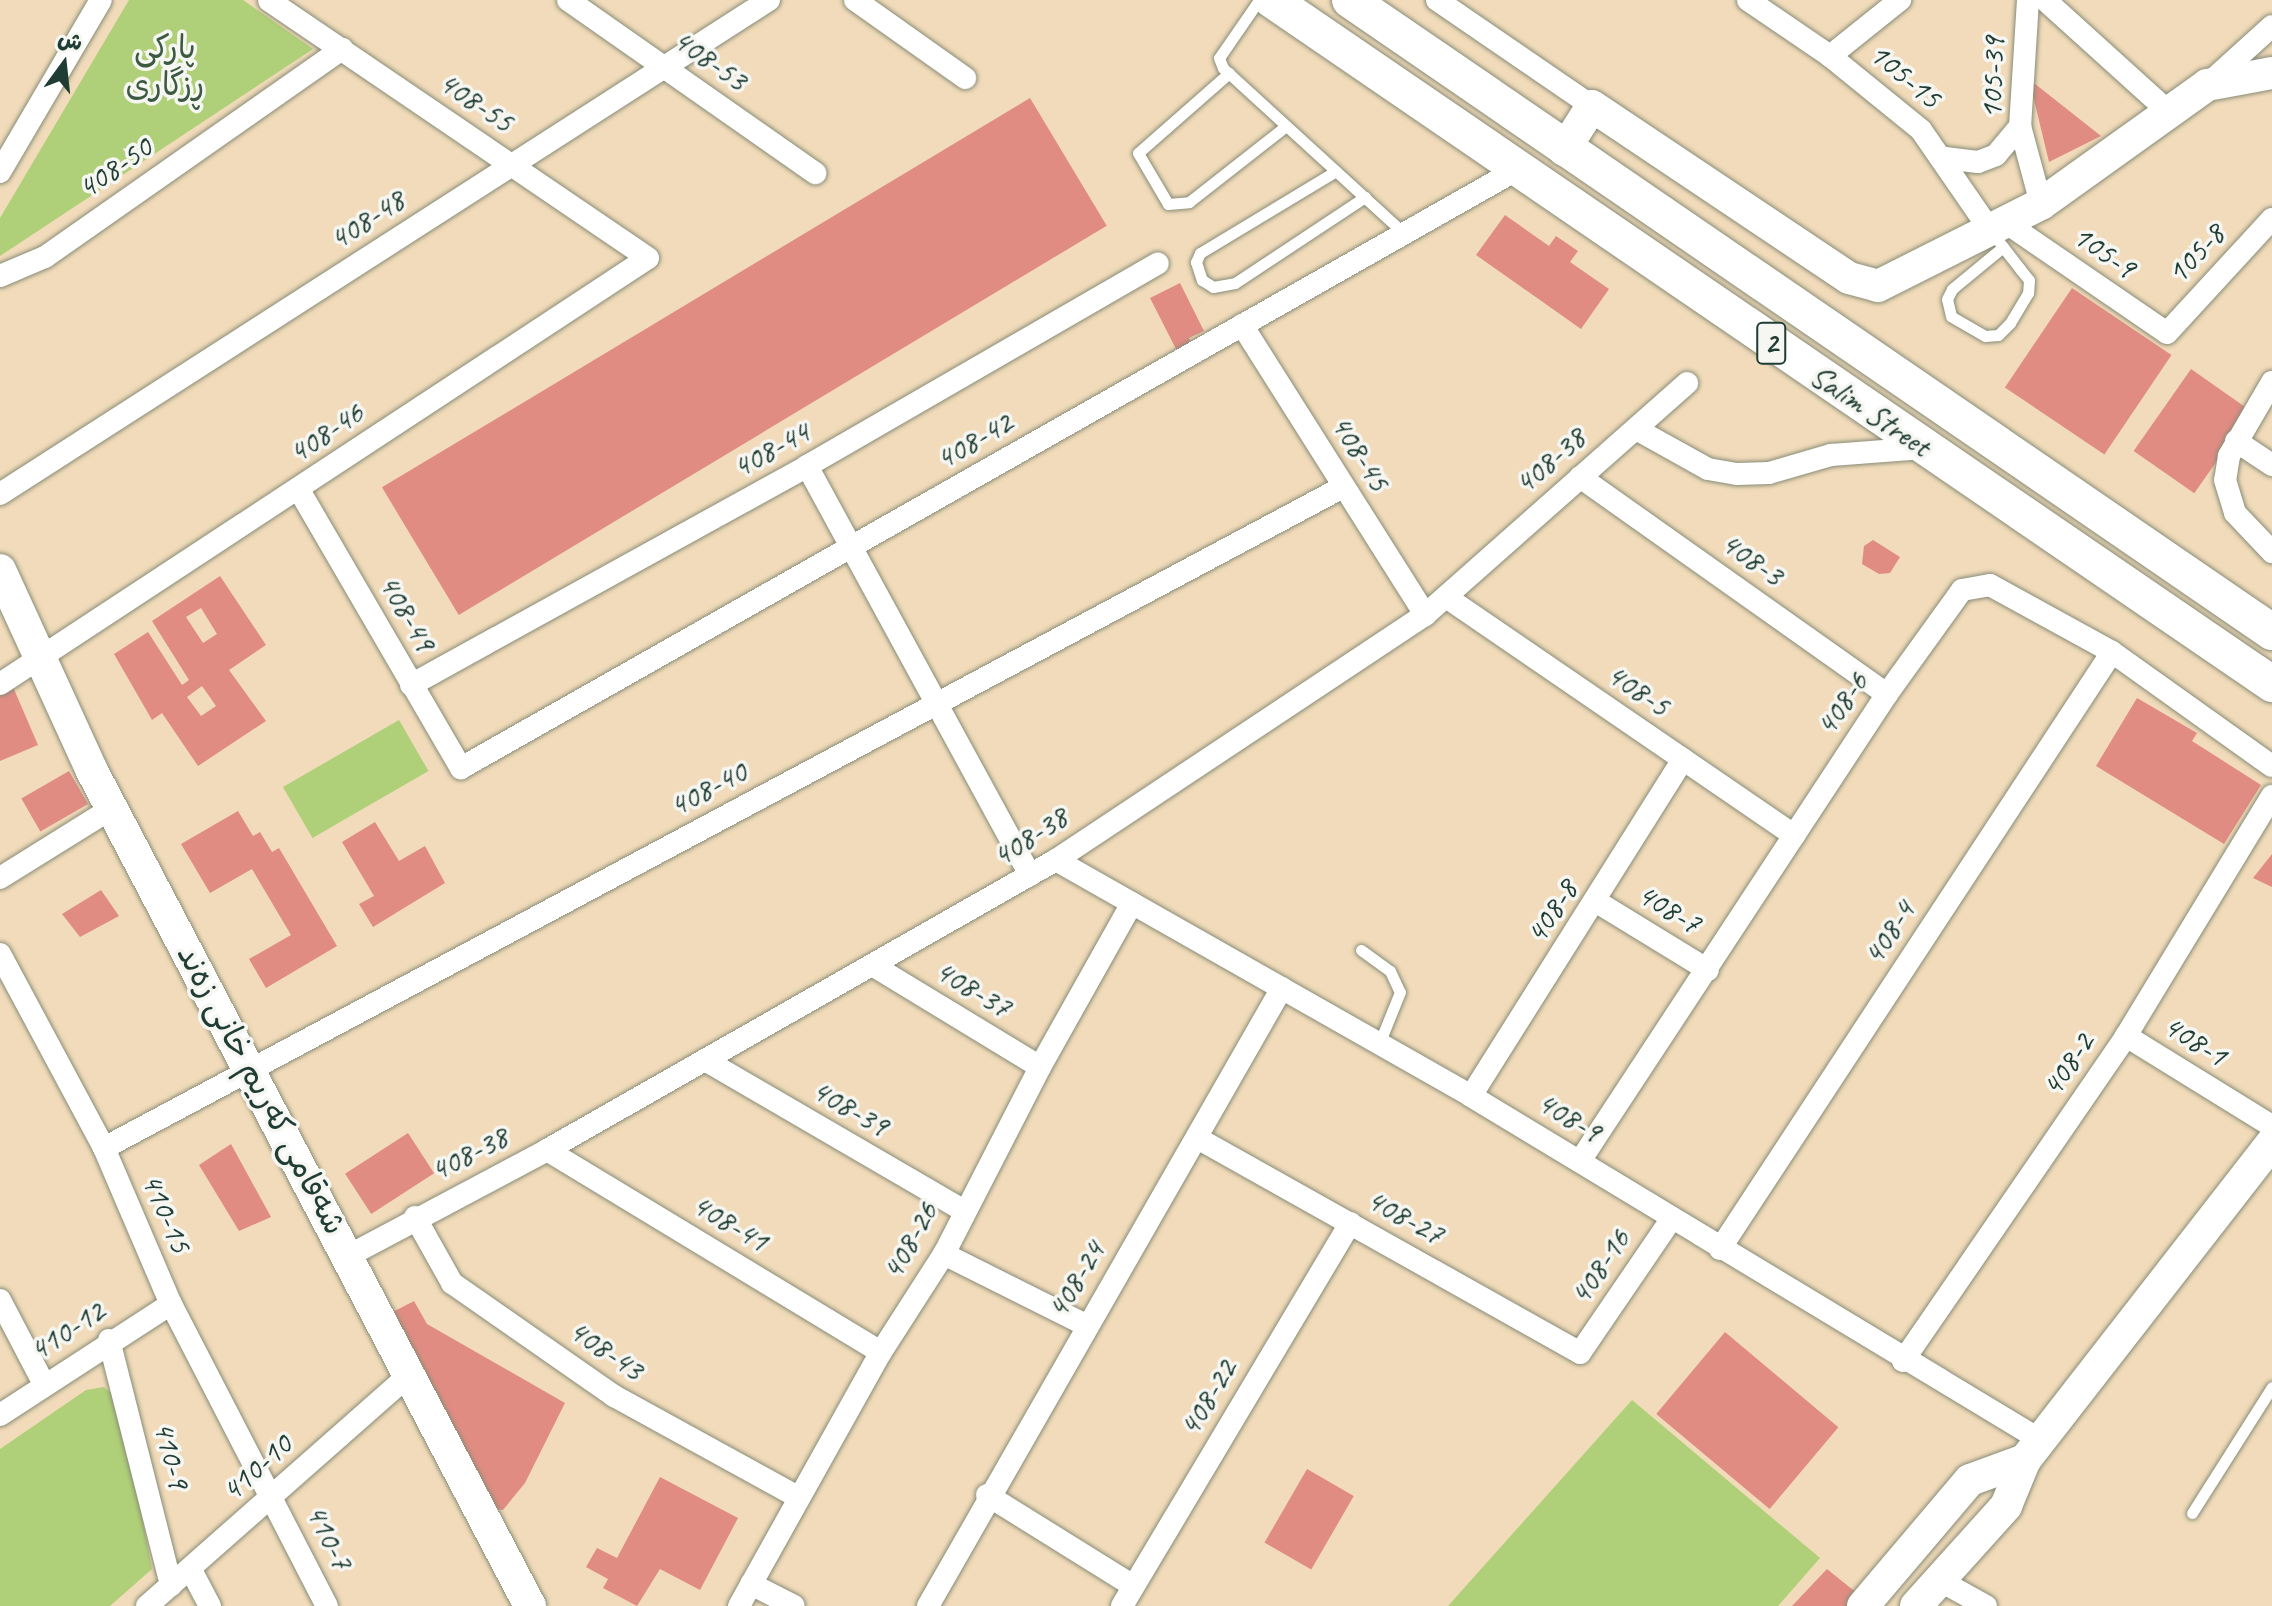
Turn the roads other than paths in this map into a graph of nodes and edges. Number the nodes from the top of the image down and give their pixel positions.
1 (101, 0) edge
2 (269, 0) edge
3 (568, 0) edge
4 (769, 0) edge
5 (855, 0) edge
6 (1259, 0) edge
7 (1272, 0) edge
8 (1350, 0) edge
9 (1437, 0) edge
10 (1748, 0) edge
11 (1900, 0) edge
12 (2028, 0) edge
13 (2045, 0) edge
14 (2272, 26) edge
15 (342, 49) junction
16 (1830, 56) junction
17 (665, 66) junction
18 (1229, 73) junction
19 (2272, 73) edge
20 (965, 78) dead end
21 (2207, 85) junction
22 (1592, 106) junction
23 (2170, 113) junction
24 (1286, 126) junction
25 (2020, 126) junction
26 (1564, 150) junction
27 (1945, 158) junction
28 (512, 165) junction
29 (1518, 169) junction
30 (1336, 171) junction
31 (0, 172) edge
32 (815, 173) dead end
33 (1365, 197) junction
34 (2041, 204) junction
35 (2272, 219) edge
36 (1404, 233) junction
37 (2000, 233) junction
38 (648, 258) joint
39 (1158, 263) dead end
40 (0, 276) edge
41 (1242, 325) junction
42 (2167, 333) joint
43 (2272, 382) edge
44 (1687, 383) dead end
45 (1636, 429) junction
46 (2236, 441) junction
47 (1924, 448) junction
48 (2272, 465) edge
49 (807, 466) junction
50 (1580, 477) junction
51 (1343, 487) junction
52 (299, 490) junction
53 (0, 494) edge
54 (850, 548) junction
55 (2272, 552) edge
56 (0, 570) edge
57 (1446, 597) junction
58 (1425, 615) junction
59 (2272, 632) edge
60 (2112, 652) junction
61 (39, 659) junction
62 (0, 684) edge
63 (2272, 684) edge
64 (411, 685) junction
65 (1887, 694) junction
66 (937, 703) junction
67 (1683, 759) junction
68 (2272, 766) edge
69 (461, 768) joint
70 (2272, 796) edge
71 (114, 807) junction
72 (1794, 835) junction
73 (1056, 860) junction
74 (1030, 875) junction
75 (0, 878) edge
76 (1597, 902) junction
77 (1132, 903) junction
78 (1361, 950) dead end
79 (0, 954) edge
80 (874, 966) junction
81 (1708, 970) junction
82 (1282, 988) junction
83 (2126, 1036) junction
84 (1379, 1044) junction
85 (705, 1060) junction
86 (1040, 1067) junction
87 (250, 1071) junction
88 (1471, 1096) junction
89 (2272, 1126) edge
90 (1199, 1139) junction
91 (2272, 1143) edge
92 (104, 1148) junction
93 (547, 1150) junction
94 (1580, 1161) junction
95 (964, 1211) junction
96 (415, 1217) junction
97 (1672, 1218) junction
98 (1350, 1223) junction
99 (1720, 1249) junction
100 (944, 1254) junction
101 (348, 1256) junction
102 (0, 1300) edge
103 (171, 1304) junction
104 (1086, 1325) junction
105 (109, 1340) junction
106 (881, 1352) junction
107 (1580, 1353) joint
108 (1903, 1361) junction
109 (408, 1376) junction
110 (44, 1384) junction
111 (2272, 1387) edge
112 (0, 1415) edge
113 (2034, 1450) junction
114 (987, 1495) junction
115 (273, 1497) junction
116 (798, 1497) junction
117 (2192, 1513) dead end
118 (191, 1570) junction
119 (1937, 1579) junction
120 (751, 1584) junction
121 (171, 1585) junction
122 (1133, 1586) junction
123 (147, 1606) edge
124 (210, 1606) edge
125 (327, 1606) edge
126 (530, 1606) edge
127 (739, 1606) edge
128 (794, 1606) edge
129 (928, 1606) edge
130 (1122, 1606) edge
131 (1863, 1606) edge
132 (1916, 1606) edge
133 (1986, 1606) edge

1 - 31 street
2 - 15 street, 408-55
3 - 17 street, 408-53
4 - 17 street, 408-48
5 - 20 street
6 - 18 lane
7 - 29 main road, Salim Street / 2
8 - 26 main road, Salim Street / 2
9 - 22 street
10 - 16 street, 105-15
11 - 16 street
12 - 25 street, 105-39
13 - 23 street
14 - 21 street
15 - 28 street, 408-55
15 - 40 street, 408-50
16 - 27 street, 105-15
17 - 28 street, 408-48
17 - 32 street, 408-53
18 - 24 lane
18 - 24 lane
19 - 21 street
21 - 23 street
22 - 26 street
22 - 37 street
23 - 34 street
24 - 30 lane
25 - 27 street
25 - 34 street, 105-39
26 - 59 main road, Salim Street / 2
27 - 37 street, 105-15
28 - 38 street, 408-55
28 - 53 street, 408-48
29 - 36 street, 408-42
29 - 47 main road, Salim Street / 2
30 - 33 lane
30 - 33 lane
33 - 36 lane
34 - 37 street
35 - 42 street, 105-8
36 - 41 street, 408-42
37 - 37 lane
37 - 42 street, 105-9
38 - 52 street, 408-46
39 - 49 street, 408-44
41 - 51 street, 408-45
41 - 54 street, 408-42
43 - 46 street
44 - 45 street, 408-38
45 - 47 street
45 - 50 street, 408-38
46 - 48 street
46 - 55 street
47 - 63 main road, Salim Street / 2
49 - 54 street
49 - 64 street, 408-44
50 - 57 street, 408-38
50 - 65 street, 408-3
51 - 58 street, 408-45
51 - 66 street, 408-40
52 - 61 street, 408-46
52 - 64 street, 408-49
54 - 66 street
54 - 69 street, 408-42
56 - 61 street, شەقامی کەریم خانی زەند
57 - 58 street, 408-38
57 - 67 street, 408-5
58 - 73 street, 408-38
60 - 65 street, 408-6
60 - 68 street, 408-6
60 - 99 street, 408-4
61 - 62 street, 408-46
61 - 71 street, شەقامی کەریم خانی زەند
64 - 69 street, 408-49
65 - 72 street, 408-6
66 - 74 street
66 - 87 street, 408-40
67 - 72 street, 408-5
67 - 76 street, 408-8
70 - 83 street, 408-2
71 - 75 street
71 - 87 street, شەقامی کەریم خانی زەند
72 - 81 street, 408-6
73 - 74 street, 408-38
73 - 77 street, 408-9
74 - 80 street, 408-38
76 - 81 street, 408-7
76 - 88 street, 408-8
77 - 82 street, 408-9
77 - 86 street, 408-26
78 - 84 lane
79 - 92 street, 410-15
80 - 85 street, 408-38
80 - 86 street, 408-37
81 - 94 street, 408-6
82 - 84 street, 408-9
82 - 90 street, 408-24
83 - 89 street, 408-1
83 - 108 street, 408-2
84 - 88 street, 408-9
85 - 93 street, 408-38
85 - 95 street, 408-39
86 - 95 street, 408-26
87 - 92 street, 408-40
87 - 101 street, شەقامی کەریم خانی زەند
88 - 94 street, 408-9
90 - 98 street, 408-27
90 - 104 street, 408-24
91 - 113 street
92 - 103 street, 410-15
93 - 96 street, 408-38
93 - 106 street, 408-41
94 - 97 street, 408-9
95 - 100 street, 408-26
96 - 101 street, 408-38
96 - 116 street, 408-43
97 - 99 street, 408-9
97 - 107 street, 408-16
98 - 107 street, 408-27
98 - 122 street, 408-22
99 - 108 street, 408-9
100 - 104 street
100 - 106 street, 408-26
101 - 109 street, شەقامی کەریم خانی زەند
102 - 110 street
103 - 105 street, 410-12
103 - 115 street, 410-15
104 - 114 street, 408-24
105 - 110 street, 410-12
105 - 121 street, 410-9
106 - 116 street, 408-26
108 - 113 street, 408-9
109 - 115 street, 410-10
109 - 126 street, شەقامی کەریم خانی زەند
110 - 112 street, 410-12
111 - 117 lane
113 - 119 street
113 - 131 street
114 - 122 street
114 - 129 street, 408-24
115 - 118 street, 410-10
115 - 125 street, 410-7
116 - 120 street, 408-26
118 - 121 street, 410-10
118 - 124 street
119 - 132 street
119 - 133 street
120 - 127 street, 408-26
120 - 128 street
121 - 123 street, 410-10
122 - 130 street, 408-22

